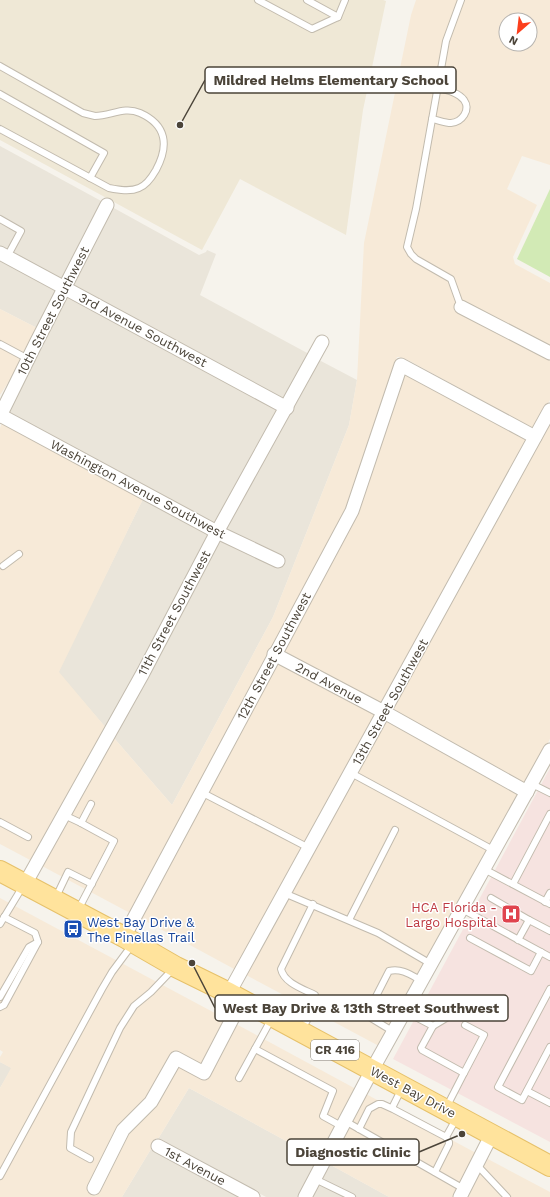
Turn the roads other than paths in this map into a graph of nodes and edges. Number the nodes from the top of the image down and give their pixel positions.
1 (258, 0) edge
2 (307, 0) edge
3 (345, 0) edge
4 (461, 0) edge
5 (338, 17) junction
6 (0, 66) edge
7 (438, 88) junction
8 (0, 94) edge
9 (432, 119) junction
10 (0, 129) edge
11 (90, 178) junction
12 (107, 205) dead end
13 (0, 219) edge
14 (4, 255) edge
15 (65, 288) junction
16 (461, 307) joint
17 (322, 342) dead end
18 (0, 344) edge
19 (550, 353) edge
20 (28, 359) junction
21 (287, 408) junction
22 (550, 410) edge
23 (0, 416) edge
24 (542, 430) edge
25 (218, 532) junction
26 (19, 554) dead end
27 (278, 561) dead end
28 (1, 568) edge
29 (274, 654) junction
30 (384, 712) junction
31 (550, 750) edge
32 (351, 773) junction
33 (530, 788) junction
34 (201, 792) junction
35 (550, 793) edge
36 (91, 804) dead end
37 (64, 814) junction
38 (550, 814) edge
39 (0, 822) edge
40 (81, 823) junction
41 (395, 830) dead end
42 (28, 837) dead end
43 (309, 848) junction
44 (495, 851) junction
45 (484, 869) junction
46 (0, 871) edge
47 (25, 884) junction
48 (92, 884) junction
49 (513, 884) junction
50 (284, 893) junction
51 (550, 893) edge
52 (491, 898) dead end
53 (55, 899) junction
54 (548, 903) edge
55 (312, 904) junction
56 (462, 909) junction
57 (78, 912) junction
58 (4, 918) junction
59 (349, 920) junction
60 (529, 920) junction
61 (0, 924) edge
62 (550, 931) edge
63 (470, 938) dead end
64 (129, 940) junction
65 (518, 940) junction
66 (38, 942) junction
67 (541, 952) junction
68 (550, 957) edge
69 (431, 964) junction
70 (176, 967) junction
71 (422, 981) junction
72 (550, 989) edge
73 (0, 997) edge
74 (236, 997) junction
75 (0, 1007) edge
76 (406, 1012) junction
77 (448, 1016) dead end
78 (272, 1017) junction
79 (465, 1025) dead end
80 (433, 1026) junction
81 (301, 1032) junction
82 (394, 1032) junction
83 (550, 1047) edge
84 (255, 1049) junction
85 (372, 1070) junction
86 (464, 1074) junction
87 (239, 1078) dead end
88 (403, 1087) junction
89 (527, 1091) junction
90 (550, 1103) edge
91 (392, 1108) junction
92 (451, 1113) junction
93 (344, 1124) junction
94 (359, 1129) junction
95 (492, 1134) junction
96 (446, 1137) junction
97 (158, 1146) dead end
98 (90, 1159) dead end
99 (476, 1164) junction
100 (550, 1166) edge
101 (435, 1172) junction
102 (0, 1176) edge
103 (315, 1179) junction
104 (94, 1188) dead end
105 (462, 1193) edge
106 (253, 1197) edge
107 (305, 1197) edge
108 (352, 1197) edge
109 (507, 1197) edge

1 - 5 lane
2 - 5 lane
3 - 5 lane
4 - 7 lane
6 - 11 lane
7 - 9 lane
7 - 9 lane
8 - 11 lane
9 - 16 lane
10 - 11 lane
12 - 15 street, 10th Street Southwest
13 - 14 lane
14 - 15 street, 3rd Avenue Southwest
15 - 20 street, 10th Street Southwest
15 - 21 street, 3rd Avenue Southwest
16 - 19 street
17 - 21 street, 11th Street Southwest
18 - 20 lane
20 - 23 street, 10th Street Southwest
21 - 25 street, 11th Street Southwest
22 - 24 street, 13th Street Southwest
23 - 25 street, Washington Avenue Southwest
24 - 29 street, 12th Street Southwest
24 - 30 street, 13th Street Southwest
25 - 27 street, Washington Avenue Southwest
25 - 37 street, 11th Street Southwest
26 - 28 lane
29 - 30 street, 2nd Avenue
29 - 34 street, 12th Street Southwest
30 - 32 street, 13th Street Southwest
30 - 33 street, 2nd Avenue
31 - 33 street
32 - 43 street, 13th Street Southwest
32 - 44 lane
33 - 35 lane
33 - 44 street
34 - 43 lane
34 - 64 street, 12th Street Southwest
36 - 40 lane
37 - 40 lane
37 - 47 street, 11th Street Southwest
38 - 49 lane
39 - 42 lane
40 - 48 lane
41 - 59 lane
43 - 50 street, 13th Street Southwest
44 - 45 street
45 - 49 lane
45 - 56 street
46 - 47 main road, West Bay Drive / CR 416
47 - 53 main road, West Bay Drive / CR 416
47 - 58 lane
48 - 53 lane
48 - 57 lane
49 - 54 lane
50 - 55 lane
50 - 74 street, 13th Street Southwest
51 - 54 lane
52 - 60 lane
53 - 57 main road, West Bay Drive / CR 416
55 - 59 lane
55 - 81 lane
56 - 65 lane
56 - 69 street
57 - 64 main road, West Bay Drive / CR 416
58 - 61 lane
58 - 66 lane
59 - 69 lane
60 - 62 lane
60 - 65 lane
63 - 67 lane
64 - 70 main road, West Bay Drive / CR 416
64 - 102 lane
65 - 67 lane
66 - 73 lane
66 - 75 lane
67 - 68 lane
69 - 71 street
70 - 74 main road, West Bay Drive / CR 416
70 - 98 lane
71 - 76 street
71 - 82 lane
72 - 89 lane
74 - 78 main road, West Bay Drive / CR 416
74 - 104 street, 13th Street Southwest
76 - 80 lane
76 - 82 street
77 - 80 lane
78 - 81 main road, West Bay Drive / CR 416
78 - 84 lane
79 - 86 lane
80 - 86 lane
81 - 85 main road, West Bay Drive / CR 416
82 - 85 street
83 - 89 lane
84 - 87 lane
84 - 93 lane
85 - 88 main road, West Bay Drive / CR 416
85 - 93 street
86 - 92 lane
88 - 91 lane
88 - 92 main road, West Bay Drive / CR 416
89 - 90 lane
91 - 94 lane
91 - 96 lane
92 - 95 main road, West Bay Drive / CR 416
92 - 96 lane
93 - 94 lane
93 - 103 street
94 - 101 lane
95 - 99 street
95 - 100 main road, West Bay Drive / CR 416
96 - 101 lane
97 - 106 street, 1st Avenue
99 - 105 street
99 - 109 lane
101 - 105 lane
103 - 107 street
103 - 108 lane

